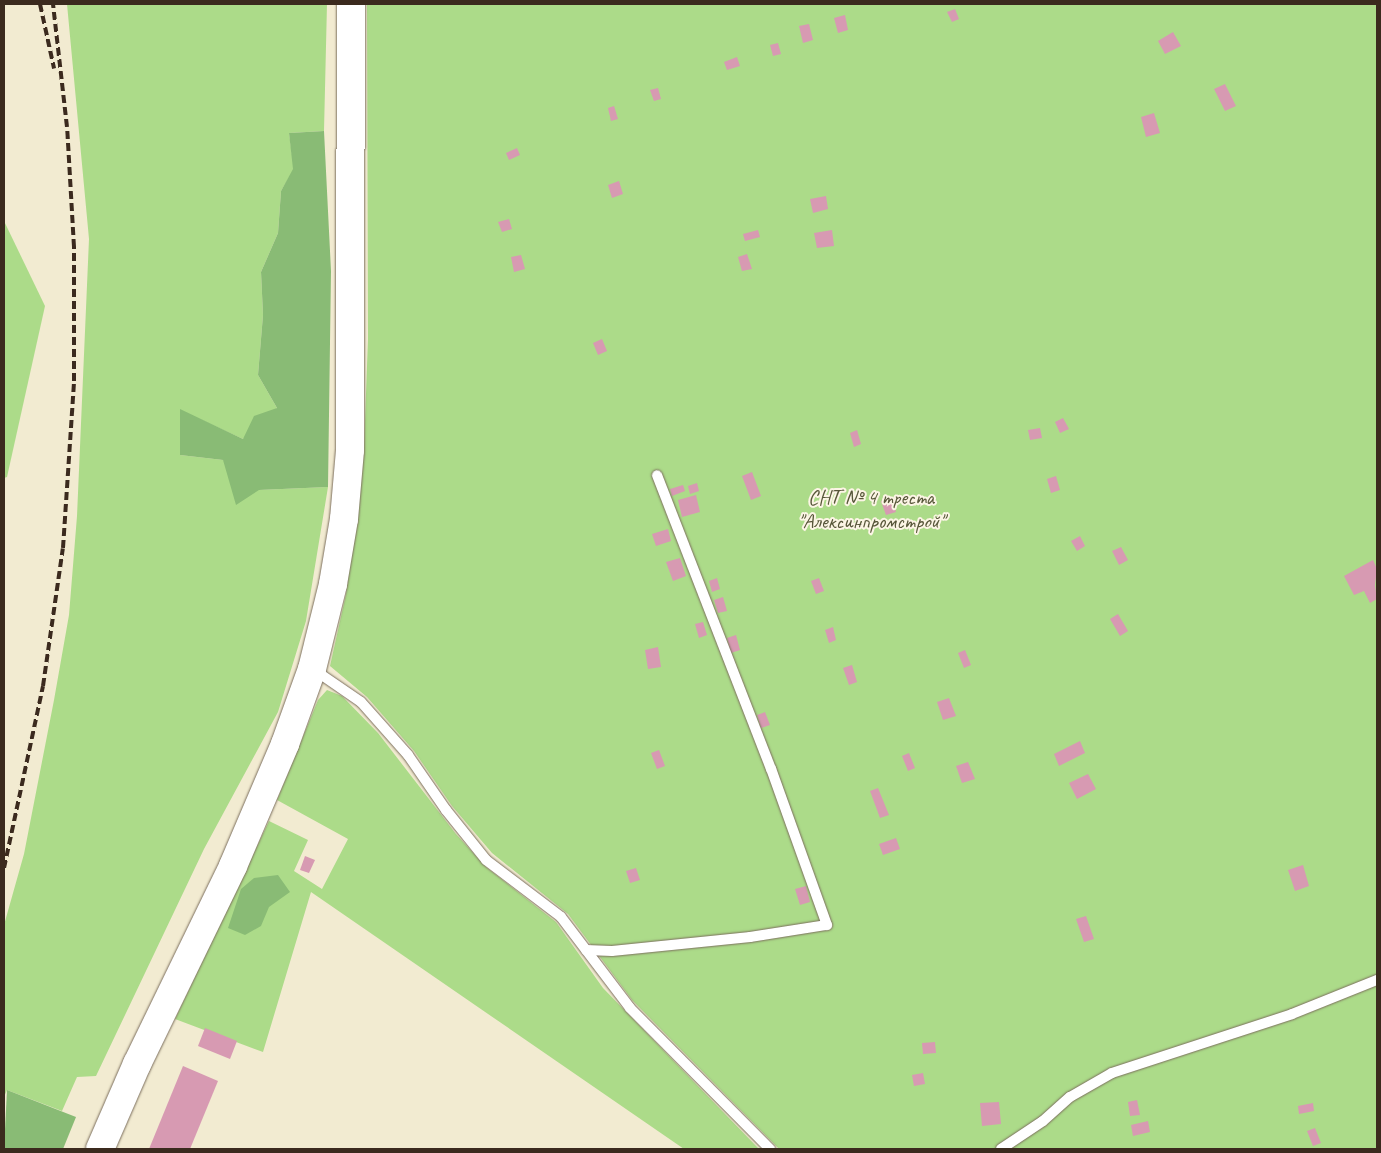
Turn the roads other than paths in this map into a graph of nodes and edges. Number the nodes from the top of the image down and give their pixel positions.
1 (350, 4) edge
2 (657, 475) dead end
3 (312, 669) junction
4 (586, 950) junction
5 (1377, 980) edge
6 (100, 1149) edge
7 (770, 1149) edge
8 (1001, 1149) edge

1 - 3 main road
2 - 4 lane
3 - 4 lane
3 - 6 main road
4 - 7 lane
5 - 8 lane

